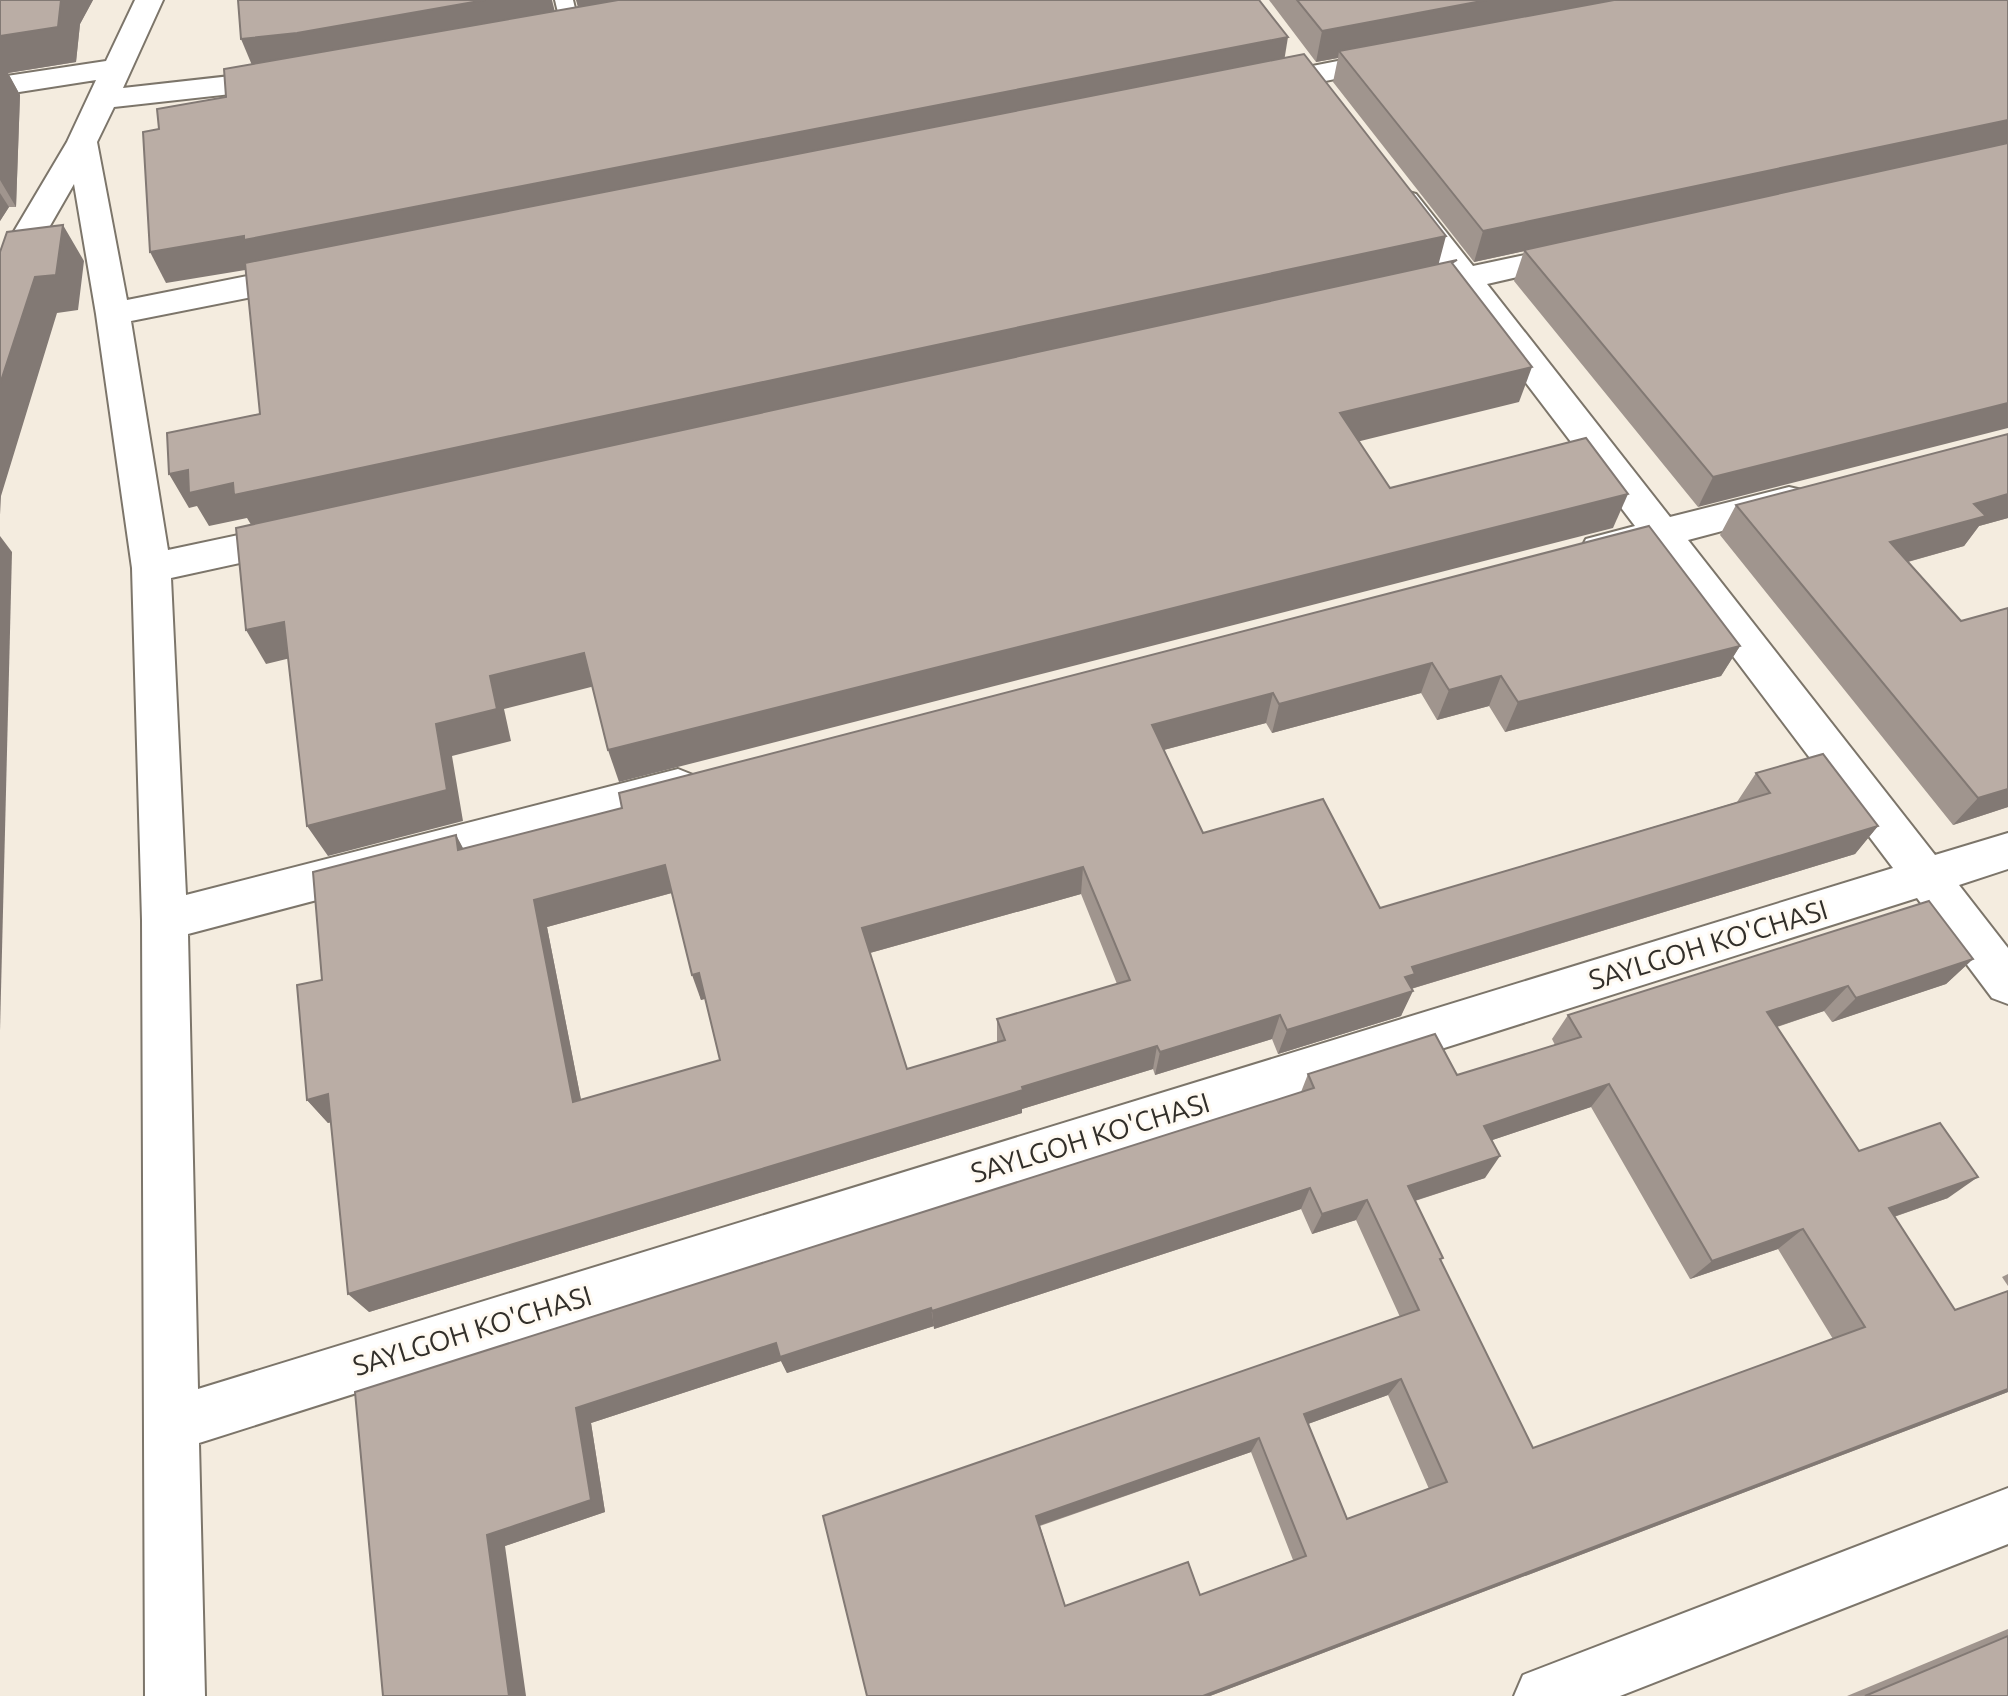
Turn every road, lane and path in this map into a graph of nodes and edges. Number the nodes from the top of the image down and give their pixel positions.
1 (149, 0) edge
2 (564, 0) edge
3 (600, 24) edge
4 (571, 29) junction
5 (540, 34) edge
6 (1429, 52) edge
7 (1298, 63) junction
8 (117, 68) junction
9 (309, 76) edge
10 (0, 86) edge
11 (1230, 91) edge
12 (101, 99) junction
13 (1335, 111) edge
14 (82, 142) junction
15 (1381, 171) edge
16 (1605, 247) edge
17 (330, 271) edge
18 (1465, 278) junction
19 (0, 284) edge
20 (1372, 299) edge
21 (113, 314) junction
22 (1826, 490) edge
23 (321, 531) edge
24 (1659, 534) junction
25 (1566, 558) edge
26 (151, 568) junction
27 (720, 777) edge
28 (2008, 851) edge
29 (1927, 875) junction
30 (165, 920) junction
31 (2008, 983) edge
32 (172, 1424) junction
33 (2008, 1516) edge
34 (175, 1696) edge
35 (1544, 1696) edge

1 - 8 street
2 - 4 lane
3 - 4 street
4 - 5 street
6 - 7 street
7 - 11 street
7 - 13 street
8 - 10 street
8 - 12 street
9 - 12 street
12 - 14 street
14 - 19 street
14 - 21 street
15 - 18 street
16 - 18 street
17 - 21 street
18 - 20 street
18 - 24 street
21 - 26 street
22 - 24 street
23 - 26 street
24 - 25 street
24 - 29 street
26 - 30 street
27 - 30 street
28 - 29 street, SAYLGOH KO'CHASI
29 - 31 street
29 - 32 street, SAYLGOH KO'CHASI
30 - 32 street
32 - 34 street
33 - 35 street

